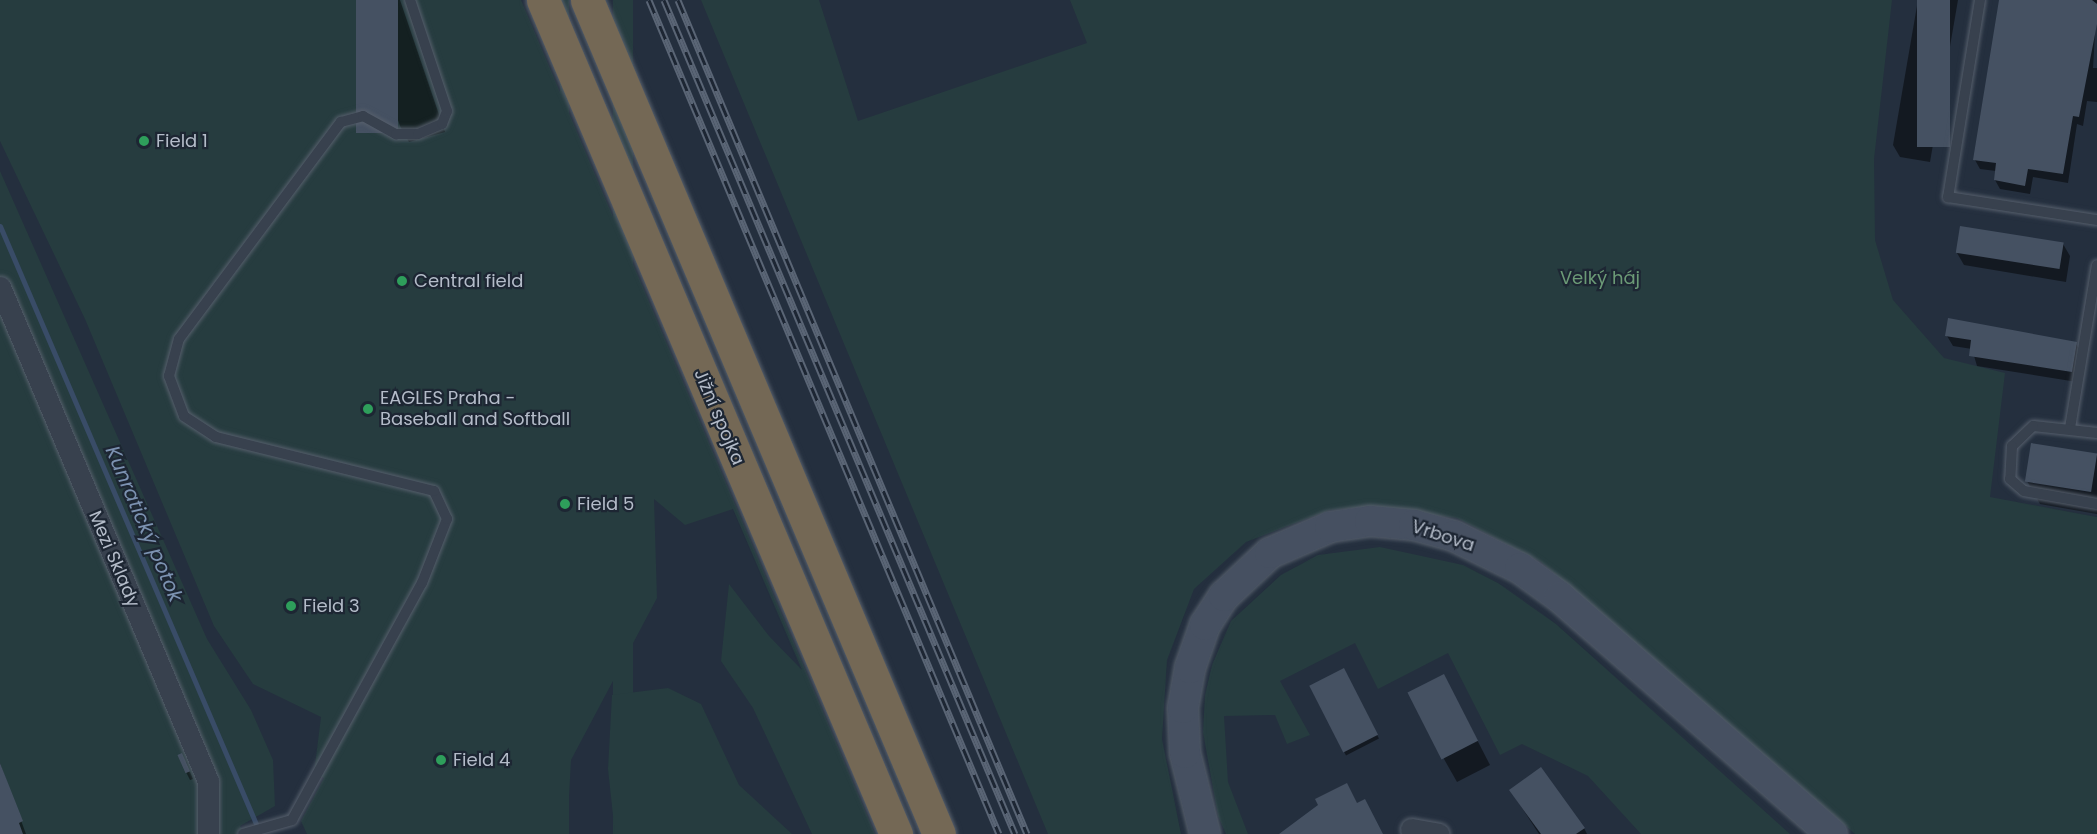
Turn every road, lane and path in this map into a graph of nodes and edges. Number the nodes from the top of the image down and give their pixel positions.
1 (410, 0) edge
2 (543, 0) edge
3 (587, 0) edge
4 (1980, 0) edge
5 (2097, 219) edge
6 (2097, 265) edge
7 (0, 287) edge
8 (2070, 428) junction
9 (2097, 433) edge
10 (2097, 504) edge
11 (1411, 829) dead end
12 (208, 834) edge
13 (243, 834) edge
14 (896, 834) edge
15 (939, 834) edge
16 (1205, 834) edge
17 (1438, 834) edge
18 (1832, 834) edge

1 - 13 lane
2 - 14 highway, Jižní spojka
3 - 15 highway
4 - 5 lane
6 - 8 lane
7 - 12 street, Mezi Sklady
8 - 9 lane
8 - 10 lane
11 - 17 street
16 - 18 main road, Vrbova

